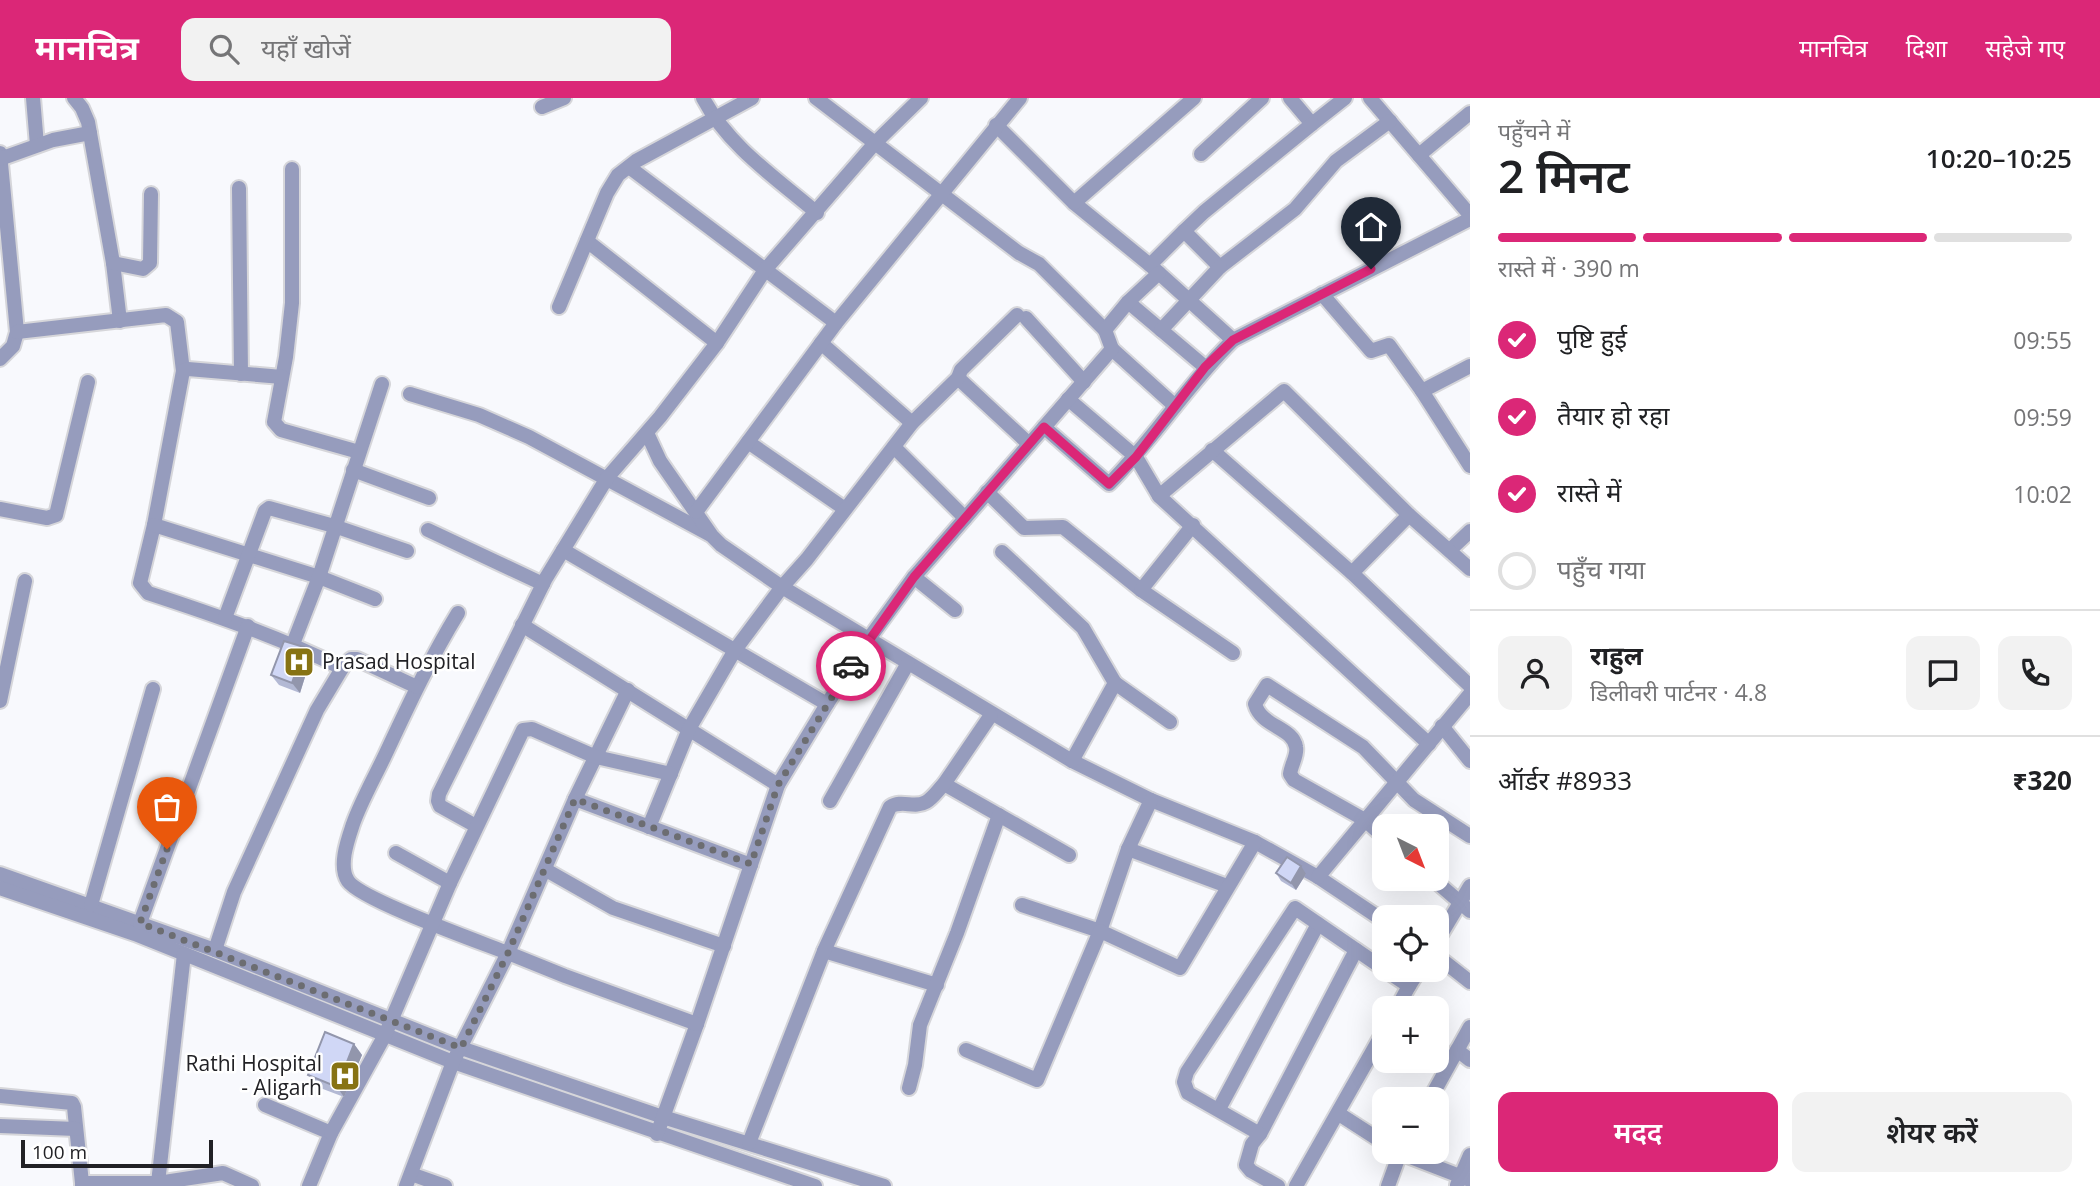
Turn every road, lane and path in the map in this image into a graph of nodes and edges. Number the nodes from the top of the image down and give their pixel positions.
1 (33, 98) edge
2 (74, 98) edge
3 (564, 98) edge
4 (703, 98) edge
5 (752, 98) edge
6 (817, 98) edge
7 (921, 98) edge
8 (1194, 98) edge
9 (1262, 98) edge
10 (1290, 98) edge
11 (1345, 98) edge
12 (1392, 98) edge
13 (1019, 99) edge
14 (1375, 103) edge
15 (542, 107) dead end
16 (1470, 113) edge
17 (714, 119) junction
18 (1390, 121) junction
19 (1312, 124) junction
20 (996, 125) junction
21 (90, 133) junction
22 (875, 143) junction
23 (37, 145) junction
24 (1201, 154) dead end
25 (1419, 155) junction
26 (0, 157) edge
27 (628, 167) junction
28 (292, 169) dead end
29 (239, 188) dead end
30 (151, 194) dead end
31 (941, 195) junction
32 (1074, 203) junction
33 (817, 212) junction
34 (1470, 217) edge
35 (1184, 231) junction
36 (587, 241) junction
37 (113, 263) junction
38 (1220, 267) junction
39 (1154, 269) junction
40 (765, 270) junction
41 (1322, 294) junction
42 (1189, 300) junction
43 (1128, 302) junction
44 (559, 307) dead end
45 (120, 321) junction
46 (836, 324) junction
47 (1105, 330) junction
48 (1161, 330) junction
49 (16, 332) junction
50 (1233, 340) junction
51 (717, 343) junction
52 (821, 343) junction
53 (1112, 349) junction
54 (0, 359) edge
55 (1470, 366) edge
56 (1205, 367) junction
57 (183, 371) junction
58 (241, 374) junction
59 (282, 377) junction
60 (958, 379) junction
61 (88, 382) dead end
62 (1084, 382) junction
63 (382, 384) dead end
64 (1422, 391) junction
65 (410, 394) dead end
66 (1068, 399) junction
67 (1175, 406) junction
68 (912, 423) junction
69 (1044, 427) junction
70 (647, 433) junction
71 (748, 443) junction
72 (1029, 444) junction
73 (894, 447) junction
74 (1212, 450) junction
75 (359, 452) junction
76 (1136, 457) junction
77 (1468, 459) edge
78 (353, 470) junction
79 (607, 478) junction
80 (987, 492) junction
81 (1159, 496) junction
82 (429, 498) dead end
83 (0, 509) edge
84 (845, 509) junction
85 (696, 513) junction
86 (1409, 515) junction
87 (965, 518) junction
88 (1193, 524) junction
89 (154, 525) junction
90 (334, 526) junction
91 (428, 530) dead end
92 (1470, 531) edge
93 (712, 536) junction
94 (563, 550) junction
95 (1450, 550) junction
96 (407, 551) dead end
97 (1002, 552) dead end
98 (248, 555) junction
99 (1470, 569) edge
100 (1352, 573) junction
101 (319, 577) junction
102 (914, 577) junction
103 (25, 580) dead end
104 (543, 584) junction
105 (782, 587) junction
106 (1140, 590) junction
107 (375, 599) dead end
108 (955, 610) dead end
109 (458, 613) dead end
110 (225, 618) junction
111 (522, 625) junction
112 (248, 626) junction
113 (868, 640) junction
114 (293, 644) junction
115 (735, 650) junction
116 (1233, 653) dead end
117 (908, 663) junction
118 (342, 668) junction
119 (1115, 682) junction
120 (1470, 686) edge
121 (417, 687) junction
122 (153, 689) dead end
123 (628, 690) junction
124 (1470, 694) edge
125 (0, 701) edge
126 (827, 704) junction
127 (991, 715) junction
128 (1170, 722) dead end
129 (1441, 726) junction
130 (689, 729) junction
131 (1429, 744) junction
132 (596, 757) junction
133 (1072, 761) junction
134 (1470, 761) edge
135 (671, 774) junction
136 (1396, 783) junction
137 (944, 784) junction
138 (778, 785) junction
139 (575, 799) junction
140 (1150, 800) junction
141 (830, 802) dead end
142 (999, 815) junction
143 (1365, 820) junction
144 (476, 826) junction
145 (1372, 826) edge
146 (649, 827) junction
147 (1470, 836) edge
148 (1255, 842) junction
149 (1128, 849) junction
150 (396, 853) dead end
151 (1069, 855) dead end
152 (751, 864) junction
153 (545, 870) junction
154 (0, 874) edge
155 (1318, 877) junction
156 (450, 883) junction
157 (1227, 886) junction
158 (1470, 886) edge
159 (0, 888) edge
160 (1447, 891) edge
161 (91, 905) junction
162 (1022, 905) dead end
163 (1464, 906) edge
164 (1372, 913) edge
165 (140, 923) junction
166 (432, 923) junction
167 (1318, 925) junction
168 (1449, 925) edge
169 (1100, 931) junction
170 (724, 946) junction
171 (215, 950) junction
172 (1356, 950) junction
173 (824, 951) junction
174 (508, 953) junction
175 (184, 954) junction
176 (1372, 961) edge
177 (1449, 965) edge
178 (1403, 982) edge
179 (1412, 982) edge
180 (1470, 982) edge
181 (937, 985) junction
182 (1409, 986) junction
183 (1404, 996) edge
184 (391, 1020) junction
185 (697, 1024) junction
186 (1470, 1027) edge
187 (385, 1035) junction
188 (461, 1048) junction
189 (966, 1050) dead end
190 (1457, 1051) junction
191 (1372, 1053) edge
192 (1470, 1059) edge
193 (453, 1062) junction
194 (1437, 1087) edge
195 (909, 1088) dead end
196 (0, 1096) edge
197 (265, 1105) dead end
198 (1219, 1109) junction
199 (1339, 1114) junction
200 (663, 1118) junction
201 (0, 1126) edge
202 (76, 1129) junction
203 (331, 1133) junction
204 (657, 1134) junction
205 (1259, 1134) junction
206 (1372, 1135) edge
207 (749, 1143) junction
208 (1470, 1156) edge
209 (1395, 1164) edge
210 (1425, 1164) edge
211 (409, 1180) edge
212 (1462, 1181) edge
213 (158, 1183) junction
214 (82, 1184) edge
215 (252, 1186) edge
216 (309, 1186) edge
217 (445, 1186) edge
218 (815, 1186) edge
219 (884, 1186) edge
220 (1278, 1186) edge
221 (1296, 1186) edge
222 (1388, 1186) edge

1 - 23 street
2 - 21 street
3 - 15 street
4 - 17 street
5 - 17 street
6 - 22 street
7 - 22 street
8 - 32 street
9 - 24 street
10 - 19 street
11 - 19 street
12 - 14 street
13 - 20 street
14 - 18 street
16 - 25 street
17 - 27 street
17 - 33 street
18 - 25 street
18 - 38 street
19 - 35 street
20 - 31 street
20 - 32 street
21 - 23 street
21 - 37 street
22 - 31 street
22 - 33 street
23 - 26 street
25 - 34 street
26 - 49 street
27 - 36 street
27 - 40 street
28 - 59 street
29 - 58 street
30 - 37 street
31 - 46 street
31 - 47 street
32 - 39 street
33 - 40 street
34 - 41 street
35 - 38 street
35 - 39 street
36 - 44 street
36 - 51 street
37 - 45 street
38 - 42 street
39 - 42 street
39 - 43 street
40 - 46 street
40 - 51 street
41 - 50 street
41 - 64 street
42 - 48 street
42 - 50 street
43 - 47 street
43 - 48 street
45 - 49 street
45 - 57 street
46 - 52 street
47 - 53 street
48 - 56 street
49 - 54 street
50 - 56 street
51 - 70 street
52 - 68 street
52 - 71 street
53 - 62 street
53 - 67 street
55 - 64 street
56 - 67 street
57 - 58 street
57 - 89 street
58 - 59 street
59 - 75 street
60 - 62 street
60 - 68 street
60 - 72 street
61 - 83 street
62 - 66 street
63 - 75 street
64 - 77 street
65 - 79 street
66 - 69 street
66 - 76 street
67 - 76 street
68 - 73 street
69 - 72 street
69 - 76 street
70 - 79 street
70 - 85 street
71 - 84 street
71 - 85 street
72 - 80 street
73 - 84 street
73 - 87 street
74 - 81 street
74 - 86 street
74 - 100 street
75 - 78 street
76 - 81 street
78 - 82 street
78 - 90 street
79 - 93 street
79 - 94 street
80 - 87 street
80 - 106 street
81 - 88 street
84 - 105 street
85 - 93 street
86 - 95 street
86 - 100 street
87 - 102 street
88 - 106 street
88 - 131 street
89 - 98 street
89 - 110 street
90 - 96 street
90 - 98 street
90 - 101 street
91 - 104 street
92 - 95 street
93 - 105 street
94 - 104 street
94 - 115 street
95 - 99 street
97 - 119 street
98 - 101 street
98 - 110 street
100 - 120 street
101 - 107 street
101 - 114 street
102 - 108 street
102 - 113 street
103 - 125 street
104 - 111 street
105 - 113 street
105 - 115 street
106 - 116 street
109 - 121 street
110 - 112 street
111 - 123 street
111 - 144 street
112 - 114 street
112 - 165 street
113 - 117 street
113 - 126 street
114 - 118 street
115 - 126 street
115 - 130 street
117 - 127 street
117 - 141 street
118 - 121 street
118 - 171 street
119 - 128 street
119 - 133 street
121 - 166 street
122 - 161 street
123 - 130 street
123 - 132 street
124 - 129 street
126 - 138 street
127 - 133 street
127 - 137 street
129 - 131 street
129 - 134 street
130 - 135 street
130 - 138 street
131 - 136 street
132 - 135 street
132 - 139 street
132 - 144 street
133 - 140 street
135 - 146 street
136 - 143 street
136 - 143 street
136 - 147 street
137 - 142 street
137 - 173 street
138 - 152 street
139 - 146 street
139 - 153 street
140 - 148 street
140 - 149 street
142 - 151 street
142 - 181 street
143 - 145 street
143 - 155 street
144 - 156 street
146 - 152 street
148 - 155 street
148 - 157 street
149 - 157 street
149 - 169 street
150 - 156 street
152 - 170 street
153 - 170 street
153 - 174 street
154 - 161 street
155 - 164 street
156 - 166 street
157 - 169 street
158 - 163 street
159 - 175 street
160 - 163 street
161 - 165 street
162 - 169 street
163 - 168 street
165 - 171 street
166 - 174 street
166 - 184 street
167 - 172 street
167 - 198 street
167 - 198 street
169 - 189 street
170 - 185 street
171 - 184 street
172 - 176 street
172 - 205 street
173 - 181 street
173 - 207 street
174 - 185 street
174 - 188 street
175 - 187 street
175 - 213 street
177 - 180 street
178 - 182 street
179 - 182 street
181 - 195 street
182 - 183 street
184 - 187 street
184 - 188 street
185 - 200 street
186 - 190 street
187 - 193 street
187 - 203 street
188 - 193 street
188 - 200 street
190 - 192 street
190 - 194 street
191 - 199 street
193 - 204 street
193 - 211 street
196 - 202 street
197 - 203 street
198 - 205 street
199 - 206 street
199 - 221 street
200 - 204 street
200 - 207 street
201 - 202 street
202 - 214 street
203 - 216 street
204 - 218 street
205 - 220 street
207 - 219 street
208 - 212 street
209 - 222 street
210 - 212 street
211 - 217 street
213 - 214 street
213 - 215 street

